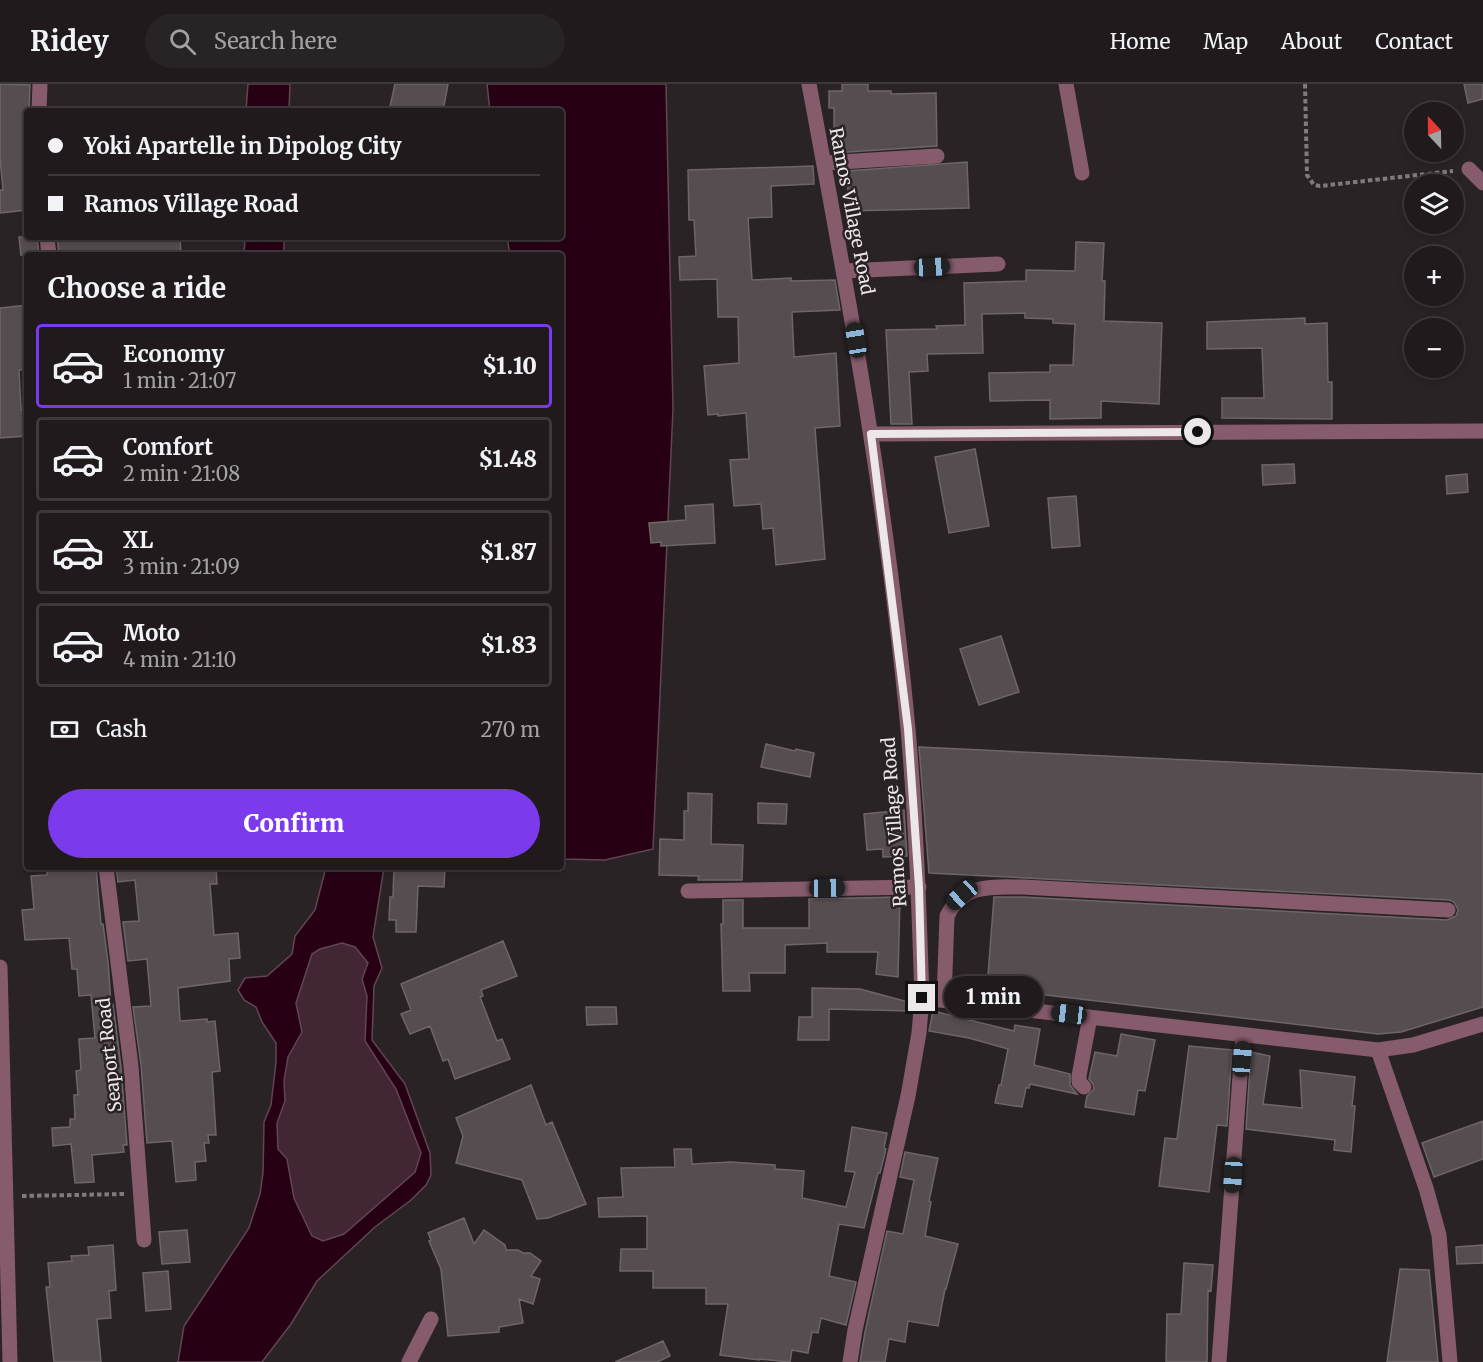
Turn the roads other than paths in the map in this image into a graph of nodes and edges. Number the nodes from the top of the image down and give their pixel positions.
1 (40, 84) edge
2 (809, 84) edge
3 (1066, 84) edge
4 (39, 108) edge
5 (937, 156) dead end
6 (824, 163) junction
7 (1469, 170) road end
8 (1082, 173) dead end
9 (1483, 183) edge
10 (998, 264) dead end
11 (844, 271) junction
12 (1483, 431) edge
13 (871, 434) junction
14 (106, 870) edge
15 (919, 887) junction
16 (688, 891) dead end
17 (1448, 910) dead end
18 (0, 967) edge
19 (922, 998) junction
20 (944, 1000) junction
21 (1090, 1017) junction
22 (1483, 1024) edge
23 (1243, 1035) junction
24 (1378, 1050) junction
25 (1084, 1087) dead end
26 (144, 1240) dead end
27 (431, 1319) dead end
28 (10, 1362) edge
29 (409, 1362) edge
30 (850, 1362) edge
31 (1219, 1362) edge
32 (1450, 1362) edge

1 - 4 street
2 - 6 street, Ramos Village Road
3 - 8 street
5 - 6 street
6 - 11 street, Ramos Village Road
7 - 9 street
10 - 11 street
11 - 13 street, Ramos Village Road
12 - 13 street
13 - 15 street, Ramos Village Road
14 - 26 street, Seaport Road
15 - 16 street
15 - 19 street, Ramos Village Road
17 - 20 street
18 - 28 street
19 - 20 street
19 - 30 street, Ramos Village Road
20 - 21 street
21 - 23 street
21 - 25 street
22 - 24 street
23 - 24 street
23 - 31 street
24 - 32 street
27 - 29 street

